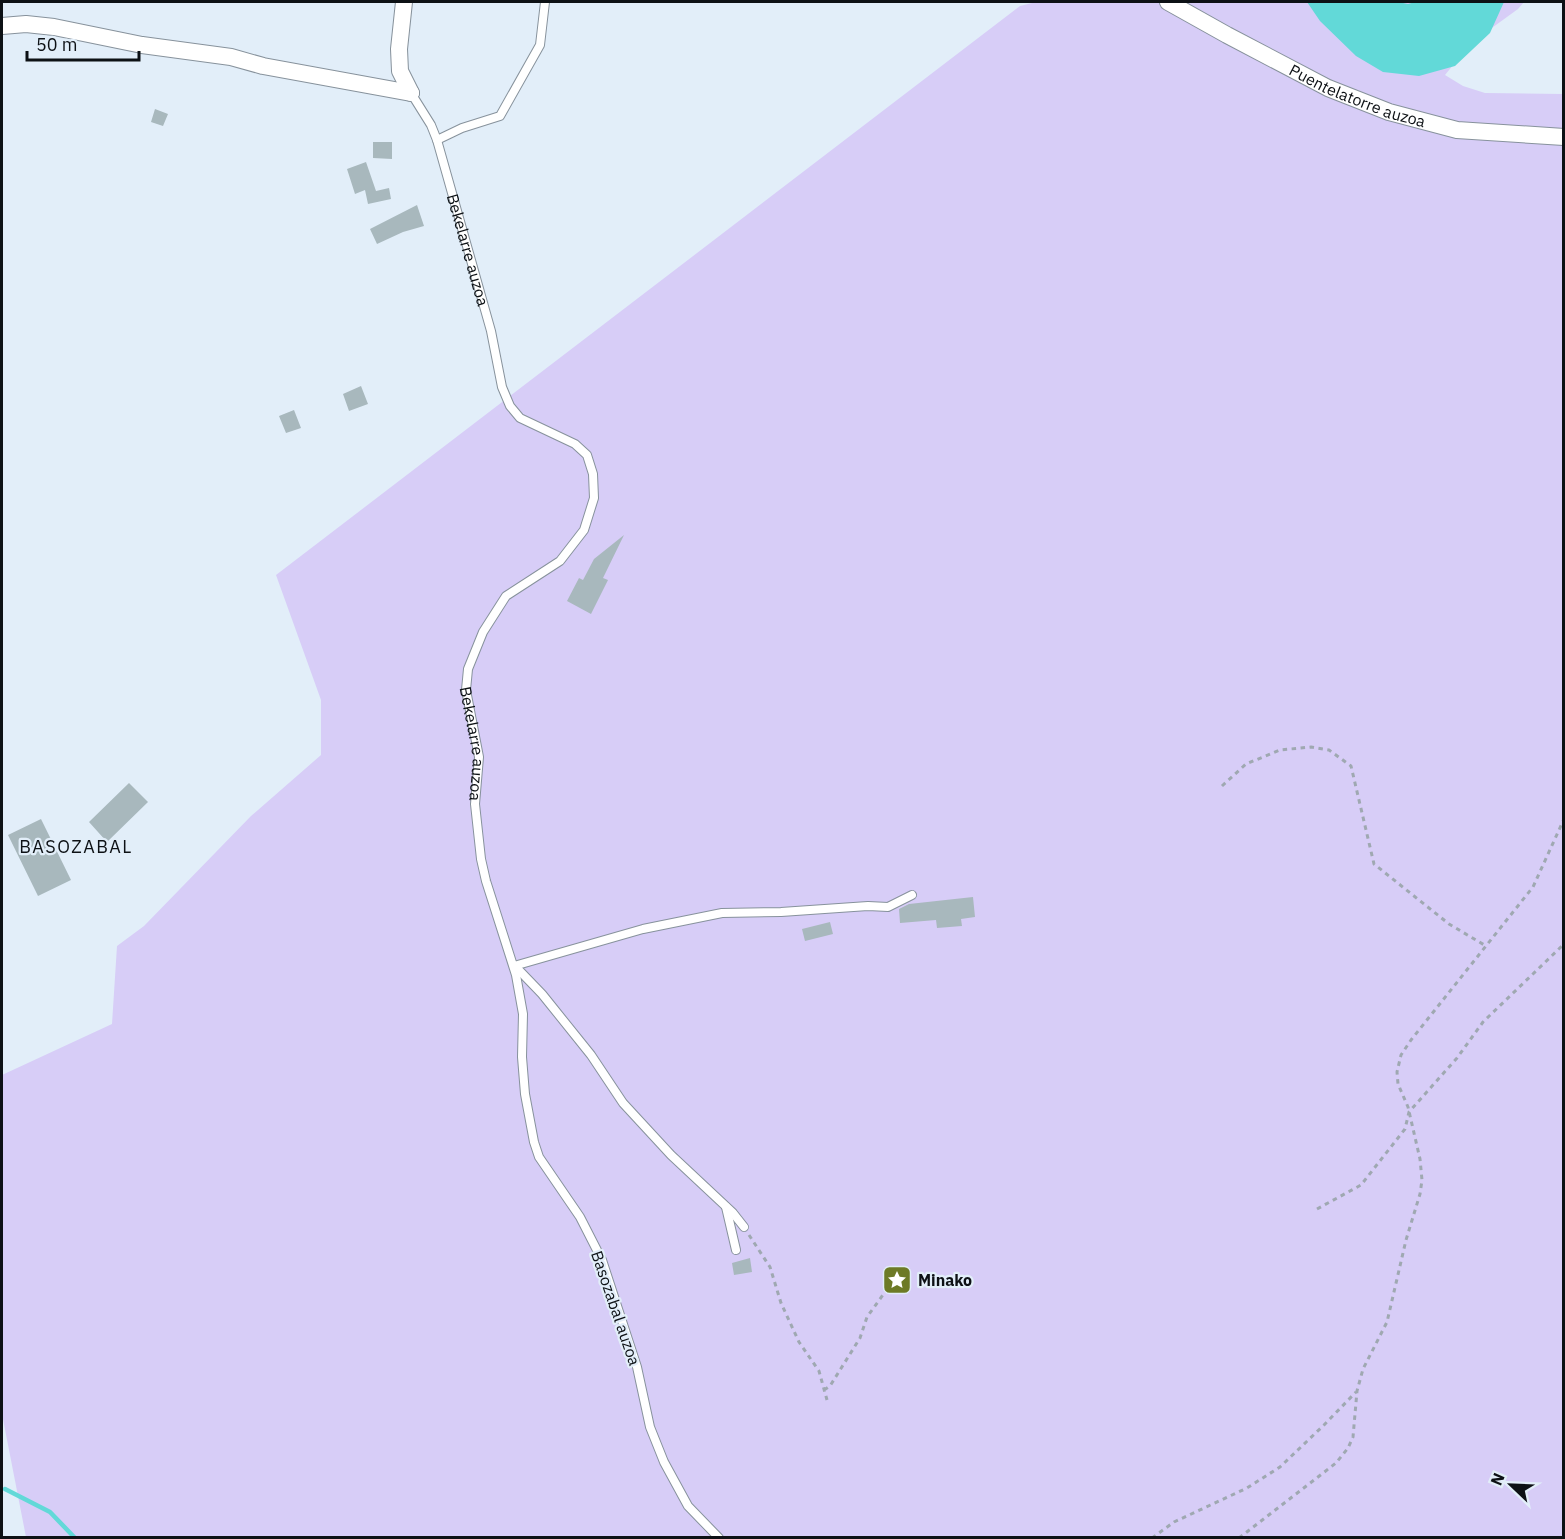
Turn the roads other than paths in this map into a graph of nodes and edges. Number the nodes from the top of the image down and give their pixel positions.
1 (404, 2) edge
2 (545, 2) edge
3 (1168, 2) edge
4 (2, 26) edge
5 (411, 93) junction
6 (1563, 137) edge
7 (437, 140) junction
8 (912, 895) dead end
9 (514, 966) junction
10 (726, 1206) junction
11 (744, 1227) road end
12 (736, 1250) dead end
13 (719, 1538) edge

1 - 5 street, Bekelarre auzoa
2 - 7 lane
3 - 6 street, Puentelatorre auzoa
4 - 5 street
5 - 7 lane, Bekelarre auzoa
7 - 9 lane, Bekelarre auzoa
8 - 9 lane
9 - 10 lane
9 - 13 lane, Basozabal auzoa
10 - 11 lane
10 - 12 lane

